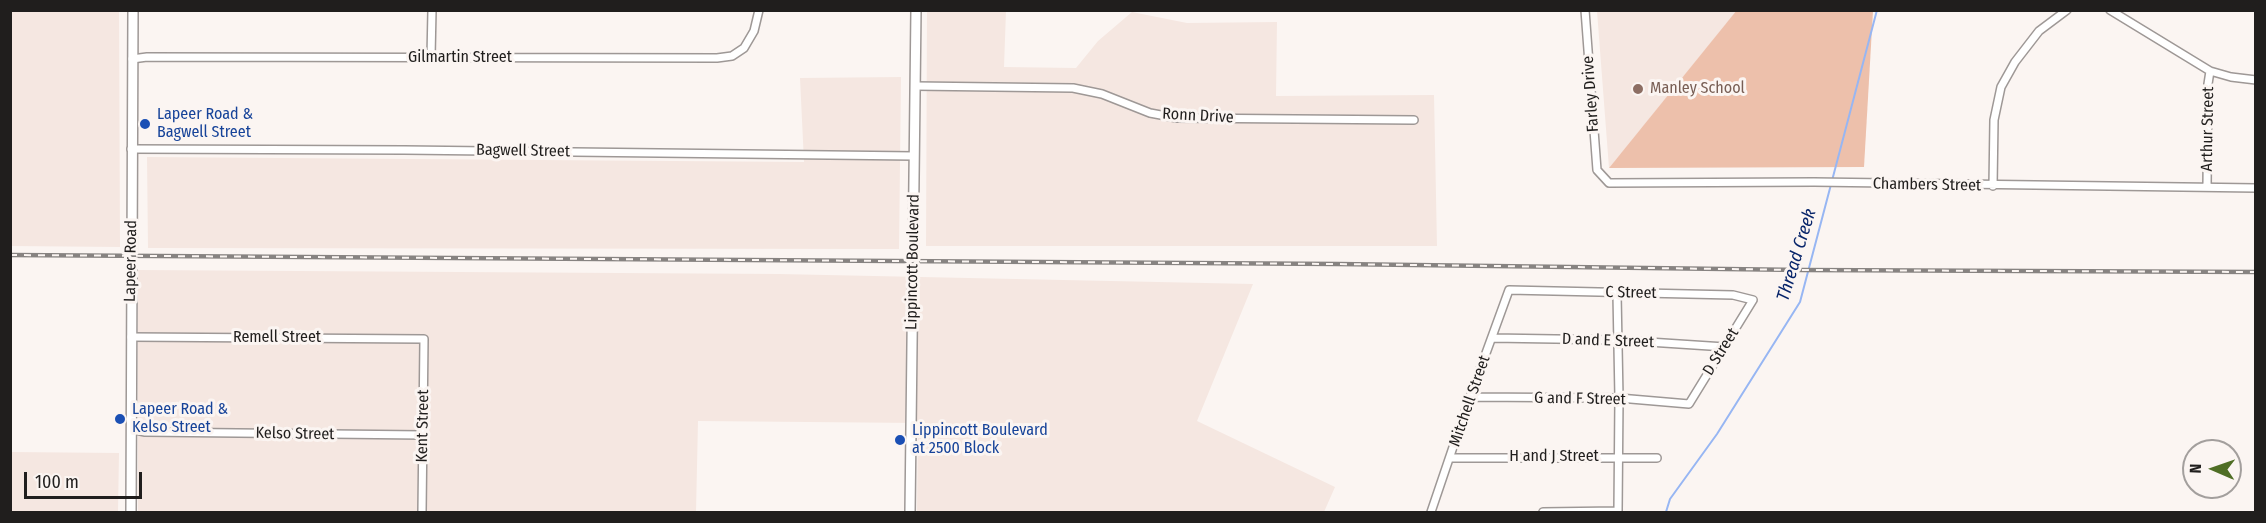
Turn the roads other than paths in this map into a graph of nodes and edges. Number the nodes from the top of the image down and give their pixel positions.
1 (133, 10) edge
2 (432, 10) edge
3 (759, 10) edge
4 (916, 10) edge
5 (1585, 10) edge
6 (2067, 10) edge
7 (2110, 10) edge
8 (431, 57) junction
9 (132, 59) junction
10 (2210, 71) junction
11 (2256, 80) edge
12 (915, 86) junction
13 (1414, 120) dead end
14 (131, 149) junction
15 (914, 156) junction
16 (1601, 177) joint
17 (1993, 186) junction
18 (2207, 187) junction
19 (2256, 188) edge
20 (1509, 290) joint
21 (1617, 294) junction
22 (1753, 300) joint
23 (131, 337) junction
24 (1492, 338) junction
25 (424, 339) joint
26 (1618, 340) junction
27 (1725, 347) junction
28 (1470, 398) junction
29 (1619, 398) junction
30 (1689, 404) joint
31 (131, 429) junction
32 (423, 435) junction
33 (1618, 457) junction
34 (1450, 458) junction
35 (1657, 458) dead end
36 (1618, 511) edge
37 (130, 513) edge
38 (422, 513) edge
39 (909, 513) edge
40 (1431, 513) edge
41 (1543, 513) edge

1 - 9 main road, Lapeer Road
2 - 8 street
3 - 8 street, Gilmartin Street
4 - 12 main road, Lippincott Boulevard
5 - 16 street, Farley Drive
6 - 17 street
7 - 10 street
8 - 9 street, Gilmartin Street
9 - 14 main road, Lapeer Road
10 - 11 street
10 - 18 street, Arthur Street
12 - 13 street, Ronn Drive
12 - 15 main road, Lippincott Boulevard
14 - 15 street, Bagwell Street
14 - 23 main road, Lapeer Road
15 - 39 main road, Lippincott Boulevard
16 - 17 street, Chambers Street
17 - 18 street, Chambers Street
18 - 19 street, Chambers Street
20 - 21 street, C Street
20 - 24 street, Mitchell Street
21 - 22 street, C Street
21 - 26 street
22 - 27 street, D Street
23 - 25 street, Remell Street
23 - 31 main road, Lapeer Road
24 - 26 street, D and E Street
24 - 28 street, Mitchell Street
25 - 32 street, Kent Street
26 - 27 street, D and E Street
26 - 29 street
27 - 30 street, D Street
28 - 29 street, G and F Street
28 - 34 street, Mitchell Street
29 - 30 street, G and F Street
29 - 33 street
31 - 32 street, Kelso Street
31 - 37 main road, Lapeer Road
32 - 38 street, Kent Street
33 - 34 street, H and J Street
33 - 35 street, H and J Street
33 - 36 street
34 - 40 street, Mitchell Street
36 - 41 street

